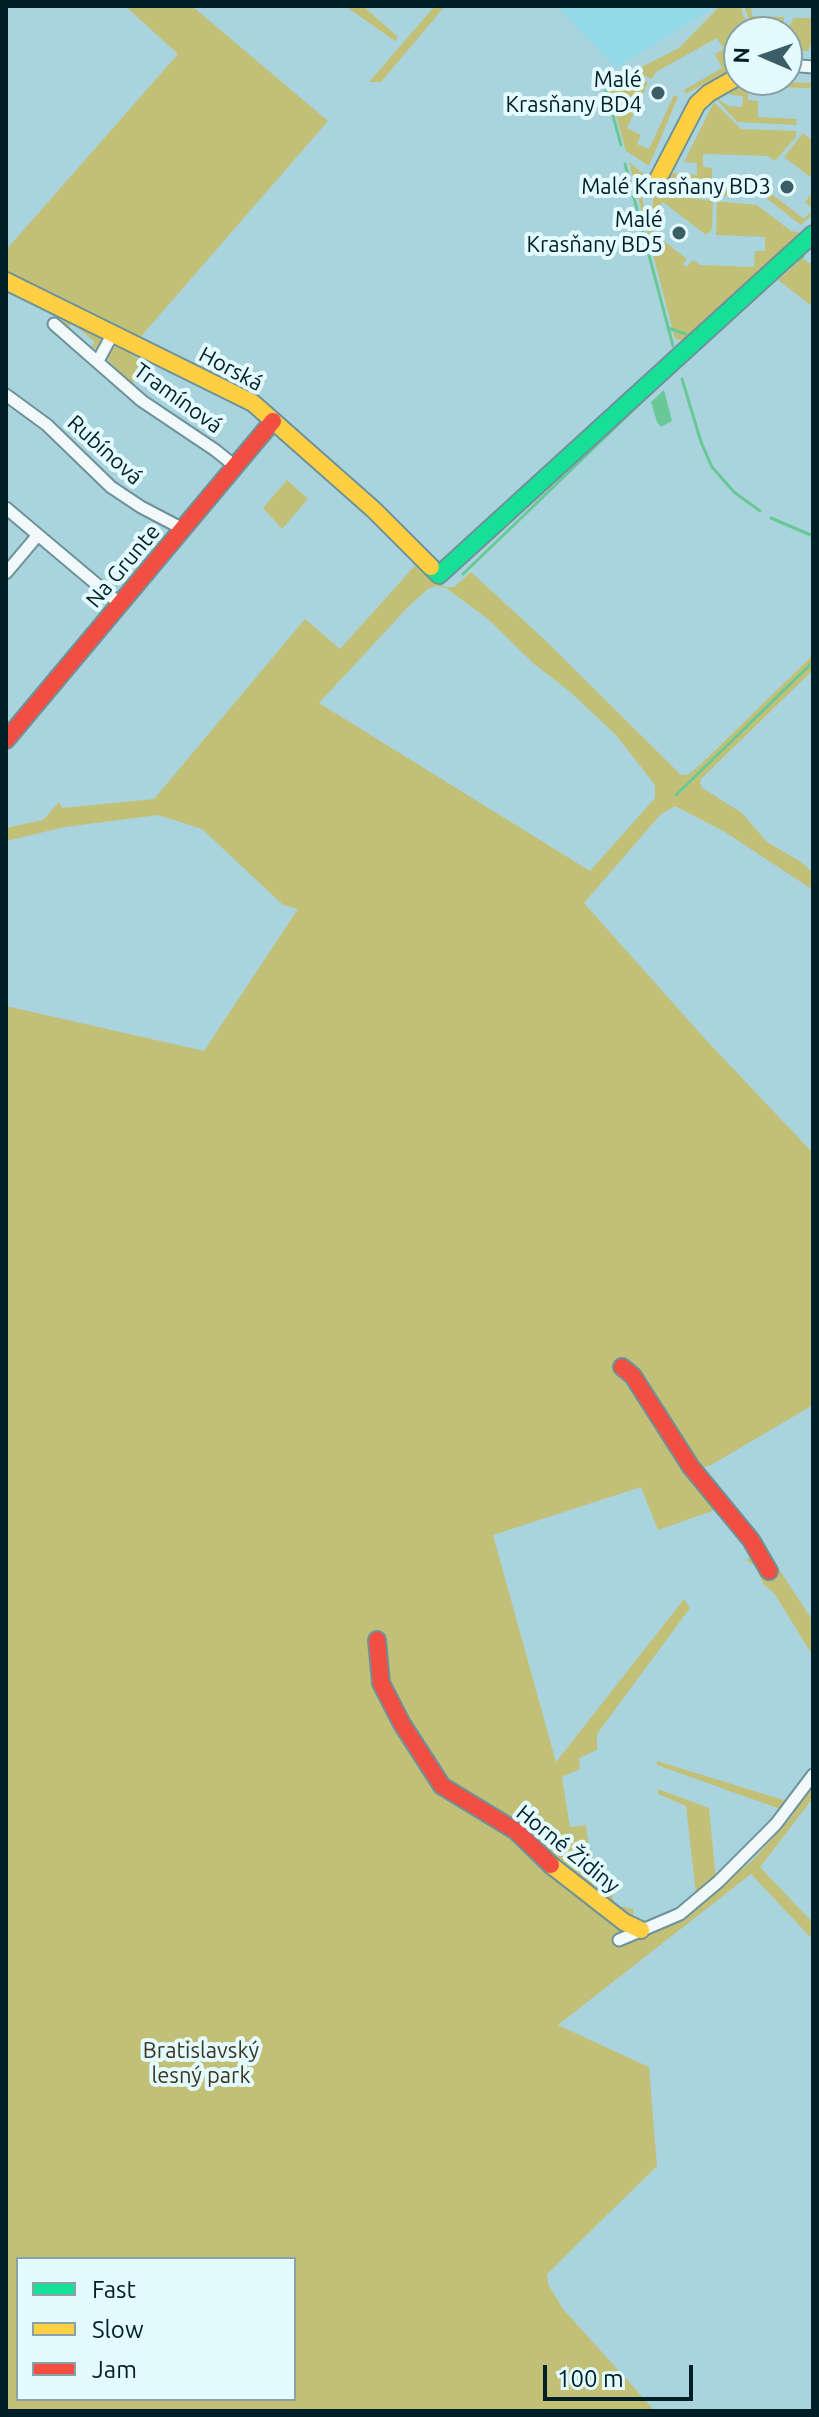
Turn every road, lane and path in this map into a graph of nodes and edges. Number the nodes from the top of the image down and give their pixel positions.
1 (723, 85) edge
2 (657, 181) dead end
3 (813, 234) edge
4 (6, 281) edge
5 (54, 324) dead end
6 (113, 333) junction
7 (98, 361) junction
8 (6, 395) edge
9 (273, 421) junction
10 (235, 466) junction
11 (6, 508) edge
12 (183, 529) junction
13 (38, 535) junction
14 (6, 573) edge
15 (120, 604) junction
16 (6, 740) edge
17 (622, 1367) dead end
18 (769, 1571) dead end
19 (377, 1640) dead end
20 (813, 1775) edge
21 (641, 1930) junction
22 (619, 1940) dead end

1 - 2 street
3 - 9 street, Horská
4 - 6 street, Horská
5 - 7 street, Tramínová
6 - 7 street
6 - 9 street, Horská
7 - 10 street, Tramínová
8 - 12 street, Rubínová
9 - 10 street, Na Grunte
10 - 12 street, Na Grunte
11 - 13 street
12 - 15 street, Na Grunte
13 - 14 street
13 - 15 street
15 - 16 street, Na Grunte
17 - 18 street
19 - 21 street, Horné Židiny
20 - 21 street
21 - 22 street

